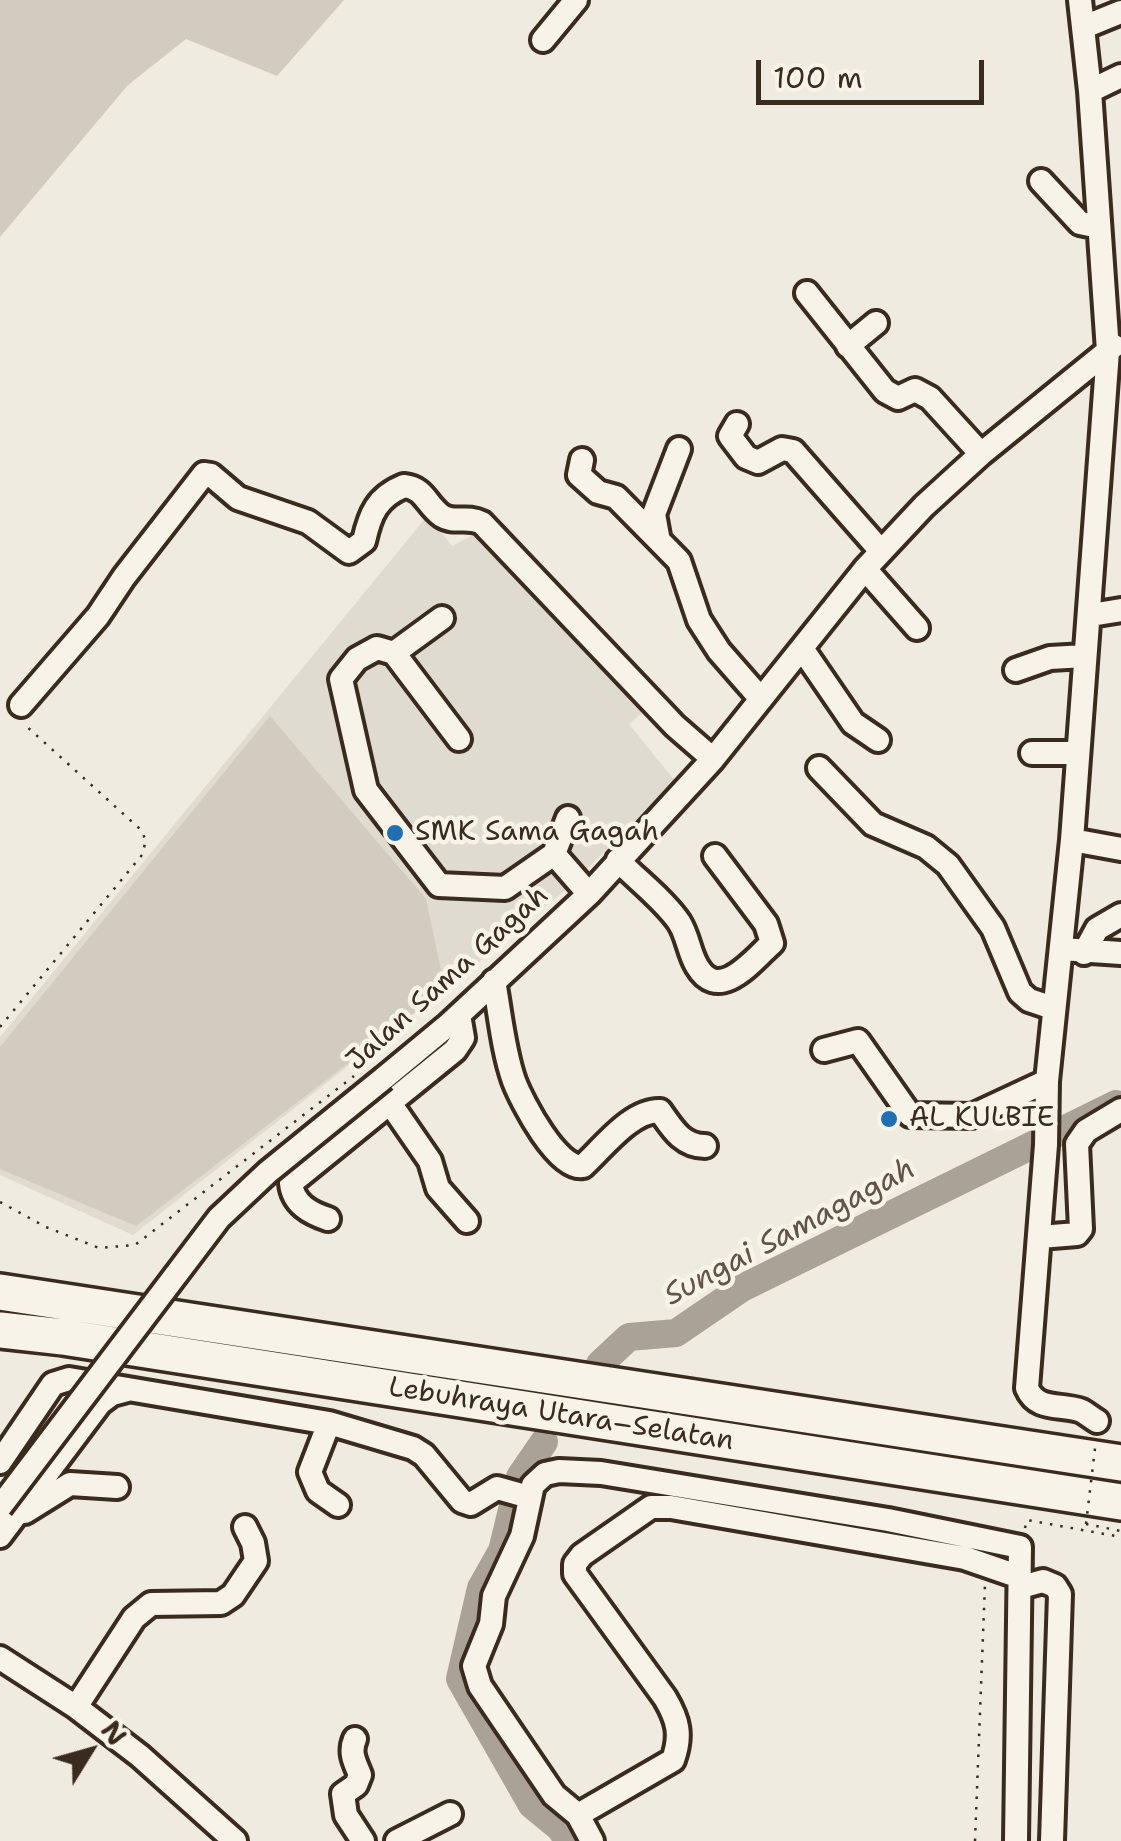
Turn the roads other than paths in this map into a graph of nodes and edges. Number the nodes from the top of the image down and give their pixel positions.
1 (576, 0) edge
2 (1080, 0) edge
3 (1121, 12) edge
4 (1084, 27) junction
5 (543, 40) dead end
6 (1121, 76) edge
7 (1090, 91) junction
8 (1040, 182) dead end
9 (1099, 226) junction
10 (806, 293) dead end
11 (876, 323) dead end
12 (848, 346) junction
13 (1114, 346) edge
14 (738, 424) dead end
15 (679, 449) dead end
16 (981, 454) junction
17 (582, 460) dead end
18 (658, 536) junction
19 (880, 550) junction
20 (864, 568) junction
21 (1121, 610) edge
22 (1090, 615) junction
23 (442, 618) dead end
24 (917, 628) dead end
25 (804, 650) junction
26 (394, 653) junction
27 (1084, 656) junction
28 (1016, 670) dead end
29 (761, 699) junction
30 (21, 706) road end
31 (459, 739) dead end
32 (878, 740) dead end
33 (1032, 753) dead end
34 (1078, 754) junction
35 (713, 759) junction
36 (818, 768) dead end
37 (568, 818) dead end
38 (1072, 840) junction
39 (1121, 849) edge
40 (554, 854) junction
41 (715, 856) dead end
42 (618, 860) junction
43 (589, 894) junction
44 (1121, 915) edge
45 (1072, 951) junction
46 (1121, 953) edge
47 (494, 981) junction
48 (1053, 1008) junction
49 (459, 1014) junction
50 (824, 1050) dead end
51 (1046, 1081) junction
52 (390, 1103) junction
53 (1121, 1110) edge
54 (704, 1146) dead end
55 (328, 1219) dead end
56 (467, 1221) dead end
57 (1040, 1237) junction
58 (0, 1292) edge
59 (0, 1330) edge
60 (128, 1390) junction
61 (329, 1423) junction
62 (1105, 1441) edge
63 (1034, 1450) junction
64 (1121, 1450) edge
65 (0, 1462) edge
66 (117, 1487) dead end
67 (526, 1496) junction
68 (1121, 1502) edge
69 (338, 1505) dead end
70 (4, 1520) edge
71 (245, 1527) dead end
72 (1021, 1582) junction
73 (0, 1658) edge
74 (76, 1707) junction
75 (355, 1740) dead end
76 (450, 1814) dead end
77 (578, 1815) junction
78 (235, 1841) edge
79 (363, 1841) edge
80 (397, 1841) edge
81 (592, 1841) edge
82 (1016, 1841) edge
83 (1052, 1841) edge

1 - 5 street
2 - 4 street
3 - 4 street
4 - 7 street
6 - 7 street
7 - 9 street
8 - 9 street
9 - 13 street
10 - 12 street
11 - 12 street
12 - 16 street
13 - 16 street, Jalan Sama Gagah
13 - 22 street
14 - 19 street
15 - 18 street
16 - 19 street, Jalan Sama Gagah
17 - 18 street
18 - 29 street
19 - 20 street, Jalan Sama Gagah
20 - 24 street
20 - 25 street, Jalan Sama Gagah
21 - 22 street
22 - 27 street
23 - 26 street
25 - 29 street, Jalan Sama Gagah
25 - 32 street
26 - 31 street
26 - 40 street
27 - 28 street
27 - 34 street
29 - 35 street, Jalan Sama Gagah
30 - 35 street
33 - 34 street
34 - 38 street
35 - 42 street, Jalan Sama Gagah
36 - 48 street
37 - 40 street
38 - 39 street
38 - 45 street
40 - 43 street
41 - 42 street
42 - 43 street, Jalan Sama Gagah
43 - 47 street, Jalan Sama Gagah
44 - 45 street
45 - 46 street
45 - 48 street
47 - 49 street, Jalan Sama Gagah
47 - 54 street
48 - 51 street
49 - 52 street
49 - 70 street, Jalan Sama Gagah, bridge
50 - 51 street
51 - 57 street
52 - 55 street
52 - 56 street
53 - 57 street
57 - 62 street
58 - 63 highway, Lebuhraya Utara–Selatan
59 - 68 highway, Lebuhraya Utara–Selatan
60 - 61 street
60 - 65 street
60 - 70 street
61 - 67 street
61 - 69 street
62 - 63 highway, Lebuhraya Utara–Selatan
63 - 64 street
66 - 70 street
67 - 72 street
67 - 77 street
71 - 74 street
72 - 77 street
72 - 82 street
72 - 83 street
73 - 74 street
74 - 78 street
75 - 79 street
76 - 80 street
77 - 81 street

